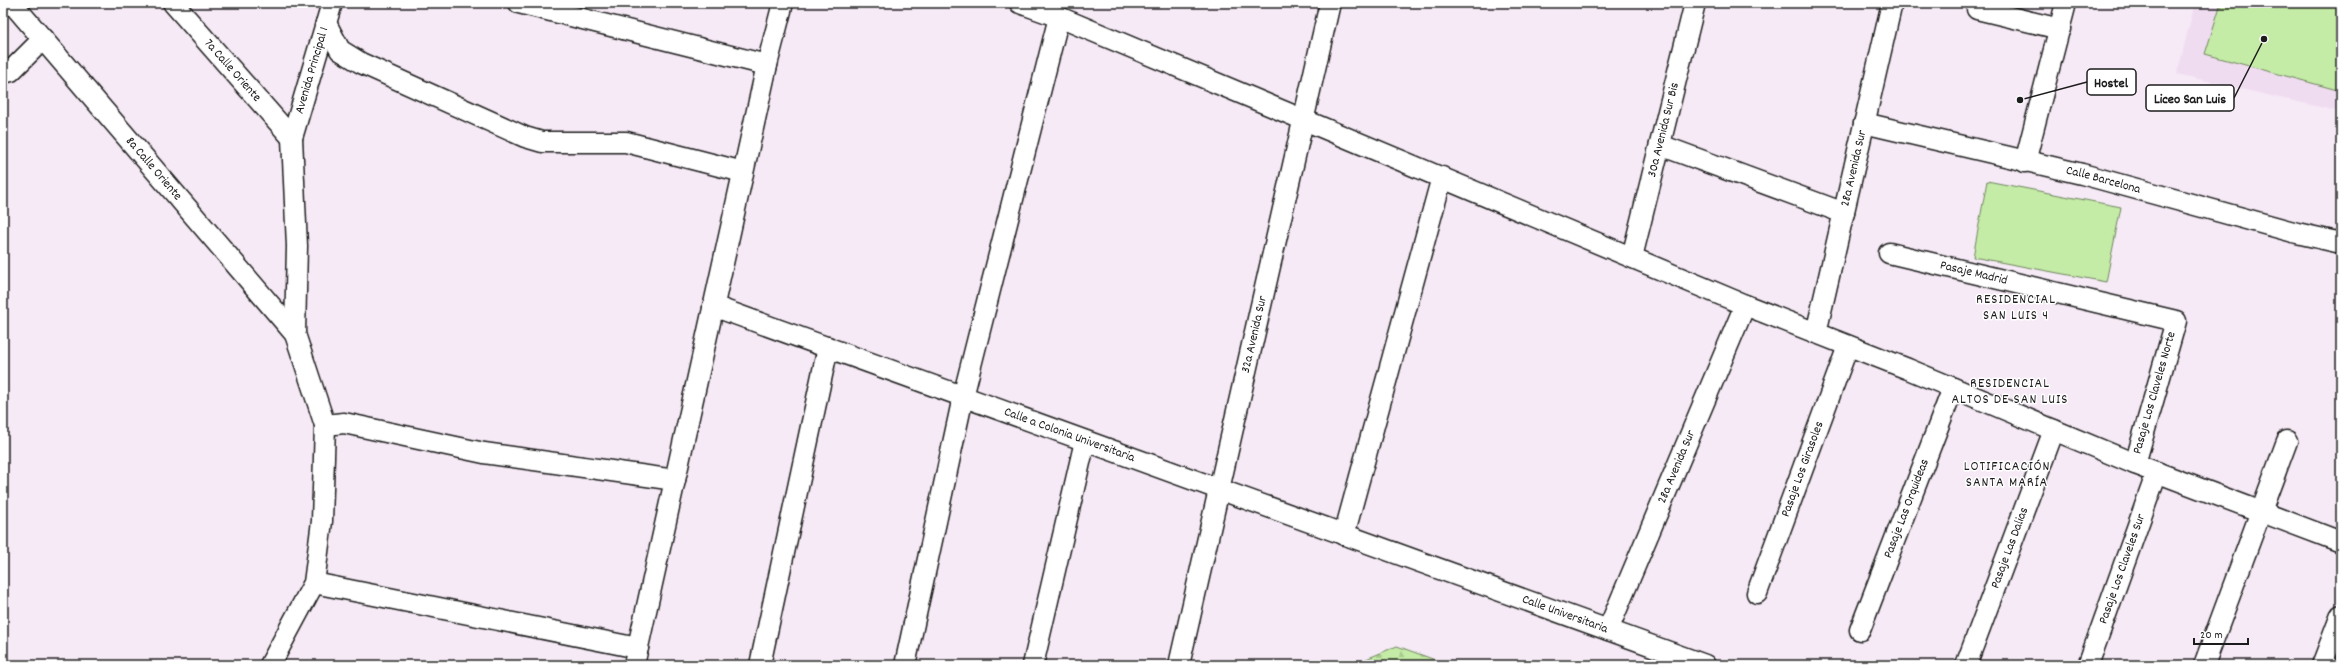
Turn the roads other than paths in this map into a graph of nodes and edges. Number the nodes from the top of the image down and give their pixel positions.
1 (12, 3) edge
2 (174, 3) edge
3 (519, 3) edge
4 (783, 3) edge
5 (1020, 3) edge
6 (1330, 3) edge
7 (1695, 3) edge
8 (1892, 3) edge
9 (2066, 3) edge
10 (330, 9) edge
11 (1977, 9) dead end
12 (1059, 17) junction
13 (2060, 29) junction
14 (43, 39) junction
15 (766, 65) junction
16 (3, 73) edge
17 (1302, 119) junction
18 (1864, 123) junction
19 (292, 138) junction
20 (1660, 144) junction
21 (2024, 162) junction
22 (743, 172) junction
23 (1442, 177) junction
24 (1844, 213) junction
25 (2341, 243) edge
26 (1888, 253) dead end
27 (1632, 257) junction
28 (1745, 305) junction
29 (714, 306) junction
30 (2176, 322) joint
31 (1816, 333) junction
32 (295, 334) junction
33 (1848, 346) junction
34 (828, 347) junction
35 (1953, 388) junction
36 (964, 397) junction
37 (325, 425) junction
38 (2054, 430) junction
39 (1085, 441) junction
40 (2287, 441) dead end
41 (2135, 464) junction
42 (2157, 472) junction
43 (675, 480) junction
44 (1219, 489) junction
45 (2259, 511) junction
46 (1344, 535) junction
47 (2341, 542) edge
48 (1425, 564) joint
49 (314, 582) junction
50 (1757, 593) dead end
51 (2341, 615) edge
52 (1608, 630) junction
53 (1860, 630) dead end
54 (636, 656) edge
55 (270, 665) edge
56 (760, 665) edge
57 (905, 665) edge
58 (1033, 665) edge
59 (1179, 665) edge
60 (1705, 665) edge
61 (1966, 665) edge
62 (2088, 665) edge
63 (2204, 665) edge
64 (2322, 665) edge

1 - 14 street, 8a Calle Oriente
2 - 19 street, 7a Calle Oriente
3 - 15 street
4 - 15 street
5 - 12 street
6 - 17 street, 32a Avenida Sur
7 - 20 street, 30a Avenida Sur Bis
8 - 18 street, 28a Avenida Sur
9 - 13 street
10 - 19 street, Avenida Principal 1
10 - 22 street
11 - 13 street
12 - 17 street
12 - 36 street
13 - 21 street
14 - 16 street
14 - 32 street, 8a Calle Oriente
15 - 22 street
17 - 23 street
17 - 44 street, 32a Avenida Sur
18 - 21 street, Calle Barcelona
18 - 24 street, 28a Avenida Sur
19 - 32 street, Avenida Principal 1
20 - 24 street
20 - 27 street, 30a Avenida Sur Bis
21 - 25 street, Calle Barcelona
22 - 29 street
23 - 27 street
23 - 46 street
24 - 31 street, 28a Avenida Sur
26 - 30 street, Pasaje Madrid
27 - 28 street
28 - 31 street
28 - 52 street, 28a Avenida Sur
29 - 34 street, Calle a Colonia Universitaria
29 - 43 street
30 - 41 street, Pasaje Los Claveles Norte
31 - 33 street
32 - 37 street
33 - 35 street
33 - 50 street, Pasaje Los Girasoles
34 - 36 street, Calle a Colonia Universitaria
34 - 56 street
35 - 38 street
35 - 53 street, Pasaje Las Orquideas
36 - 39 street, Calle a Colonia Universitaria
36 - 57 street
37 - 43 street
37 - 49 street
38 - 41 street
38 - 61 street, Pasaje Las Dalias
39 - 44 street, Calle a Colonia Universitaria
39 - 58 street
40 - 45 street
41 - 42 street
42 - 45 street
42 - 62 street, Pasaje Los Claveles Sur
43 - 54 street
44 - 46 street, Calle a Colonia Universitaria
44 - 59 street, 32a Avenida Sur
45 - 47 street
45 - 63 street
46 - 48 street, Calle a Colonia Universitaria
48 - 52 street, Calle Universitaria
49 - 54 street
49 - 55 street
51 - 64 street
52 - 60 street, Calle Universitaria

